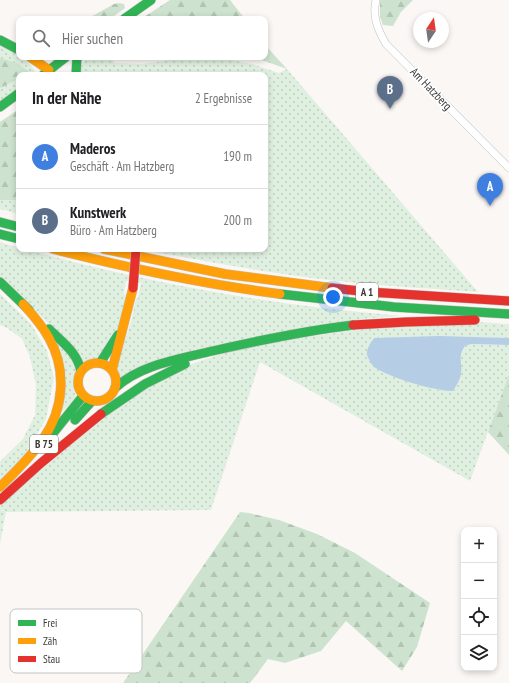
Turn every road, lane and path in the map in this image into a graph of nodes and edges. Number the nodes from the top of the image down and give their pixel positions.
1 (151, 0) edge
2 (376, 0) edge
3 (128, 16) edge
4 (0, 40) edge
5 (16, 48) edge
6 (34, 60) edge
7 (63, 60) edge
8 (68, 60) edge
9 (77, 60) edge
10 (48, 72) edge
11 (52, 72) edge
12 (53, 72) edge
13 (76, 72) edge
14 (16, 95) edge
15 (0, 107) edge
16 (509, 168) edge
17 (0, 222) edge
18 (16, 226) edge
19 (0, 234) edge
20 (16, 238) edge
21 (66, 252) edge
22 (119, 252) edge
23 (136, 252) edge
24 (0, 282) edge
25 (509, 301) edge
26 (23, 304) junction
27 (509, 314) edge
28 (509, 318) edge
29 (124, 326) junction
30 (236, 346) junction
31 (100, 363) junction
32 (112, 370) junction
33 (80, 371) junction
34 (115, 388) junction
35 (83, 396) junction
36 (92, 401) junction
37 (0, 487) edge
38 (10, 490) junction
39 (0, 500) edge

1 - 3 main road
2 - 16 street, Am Hatzberg
4 - 5 main road
6 - 10 main road
7 - 11 main road
8 - 12 main road
9 - 13 main road
14 - 15 main road
17 - 18 main road
19 - 20 main road
21 - 27 main road, A 1
22 - 25 main road, A 1
23 - 29 main road, bridge
24 - 26 main road
26 - 33 main road
26 - 37 main road
28 - 30 main road
29 - 31 main road
29 - 32 main road
30 - 34 main road
30 - 38 main road
31 - 32 main road
31 - 33 main road
32 - 34 main road
33 - 35 main road
34 - 36 main road, B 75
35 - 36 main road
35 - 37 main road, B 75
36 - 38 main road, B 75
38 - 39 main road, B 75

